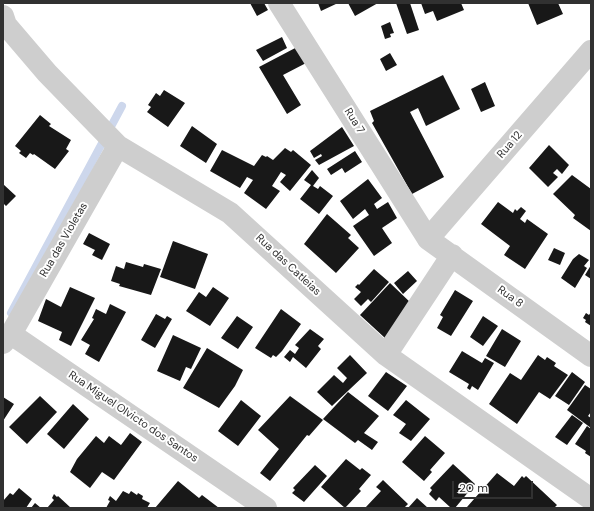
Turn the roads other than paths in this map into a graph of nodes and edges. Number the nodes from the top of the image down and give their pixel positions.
1 (279, 3) edge
2 (4, 23) edge
3 (591, 51) edge
4 (118, 146) junction
5 (428, 239) junction
6 (452, 254) junction
7 (7, 338) edge
8 (386, 355) junction
9 (591, 356) edge
10 (591, 499) edge
11 (266, 508) edge

1 - 5 street, Rua 7
2 - 4 street, Rua das Catleias
3 - 5 street, Rua 12
4 - 7 street, Rua das Violetas
4 - 8 street, Rua das Catleias
5 - 6 street, Rua 8
6 - 8 street
6 - 9 street, Rua 8
7 - 11 street, Rua Miguel Olvicto dos Santos
8 - 10 street, Rua das Catleias

